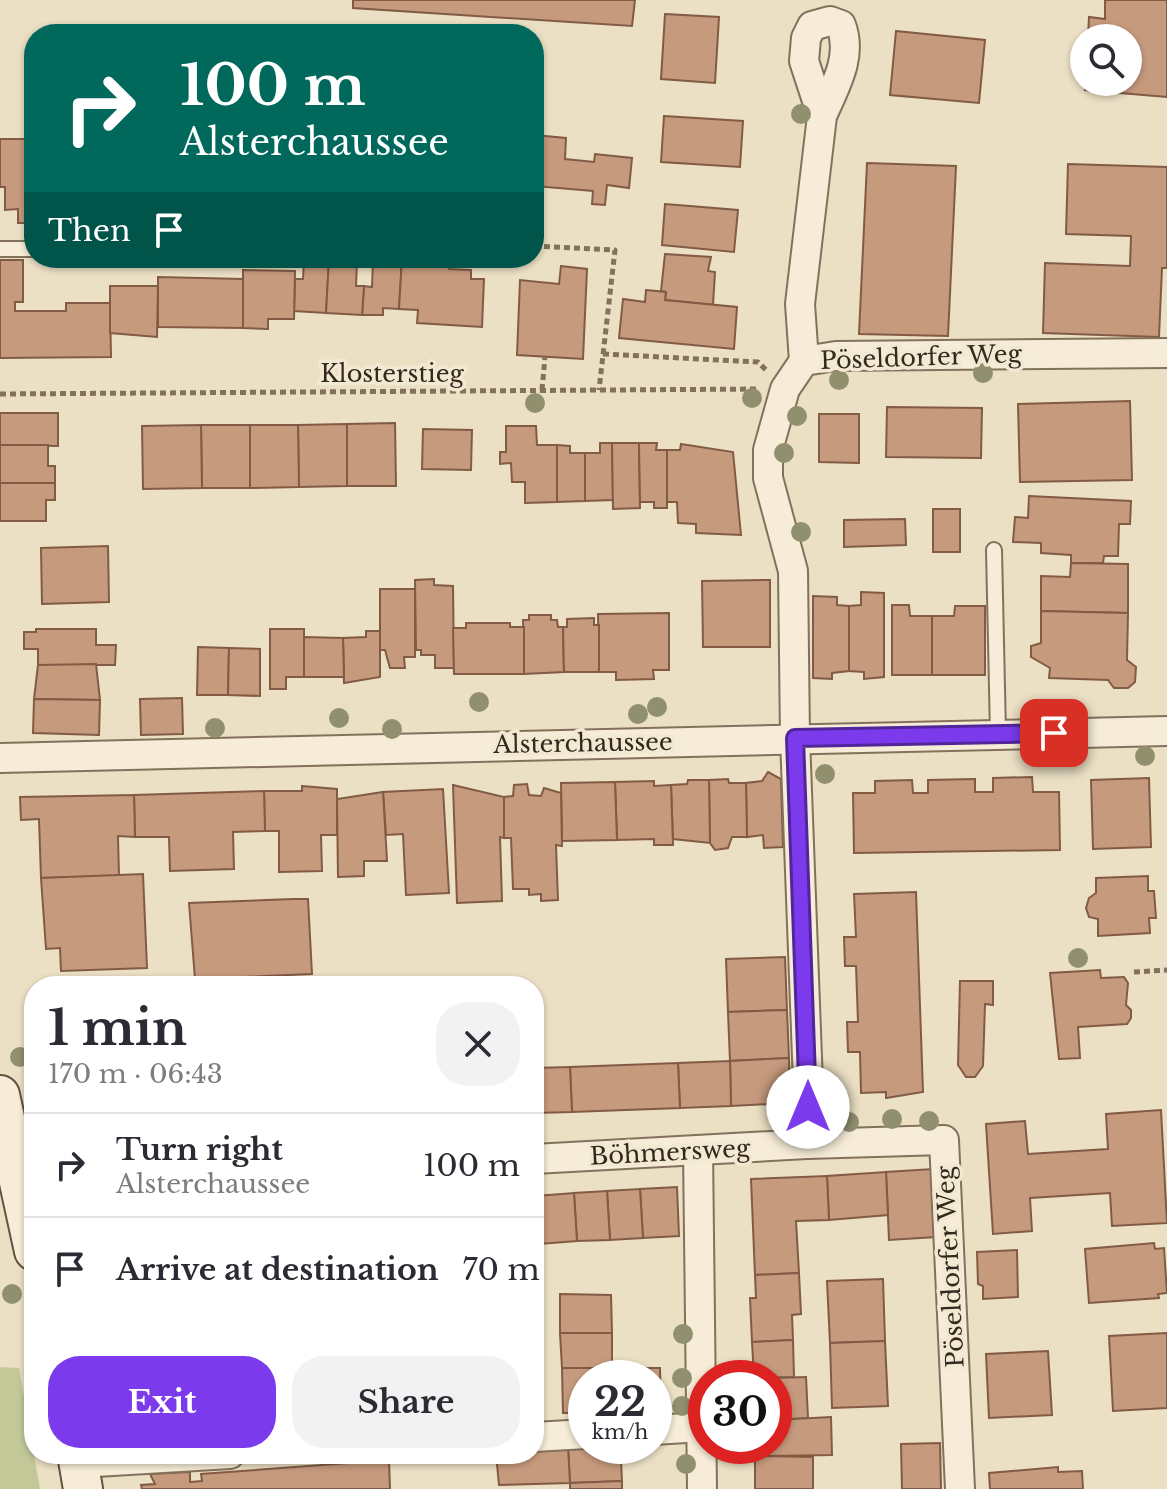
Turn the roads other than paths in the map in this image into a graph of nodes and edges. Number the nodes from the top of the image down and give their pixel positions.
1 (822, 116) dead end
2 (0, 249) edge
3 (24, 249) edge
4 (1167, 353) edge
5 (804, 361) junction
6 (994, 550) dead end
7 (1167, 731) edge
8 (998, 734) junction
9 (795, 738) junction
10 (0, 758) edge
11 (0, 1095) edge
12 (807, 1144) junction
13 (698, 1150) junction
14 (544, 1158) edge
15 (24, 1181) edge
16 (701, 1360) edge
17 (568, 1435) edge
18 (544, 1436) edge
19 (130, 1464) edge
20 (702, 1464) edge
21 (80, 1469) edge
22 (702, 1489) edge
23 (960, 1489) edge

1 - 5 street
2 - 3 lane
4 - 5 street, Pöseldorfer Weg
5 - 9 street, Pöseldorfer Weg
6 - 8 lane
7 - 8 street, Alsterchaussee
8 - 9 street, Alsterchaussee
9 - 10 street, Alsterchaussee
9 - 12 street, Pöseldorfer Weg
11 - 15 street
12 - 13 street, Böhmersweg
12 - 23 street, Pöseldorfer Weg
13 - 14 street, Böhmersweg
13 - 16 street
17 - 18 street
19 - 21 street
20 - 22 street

